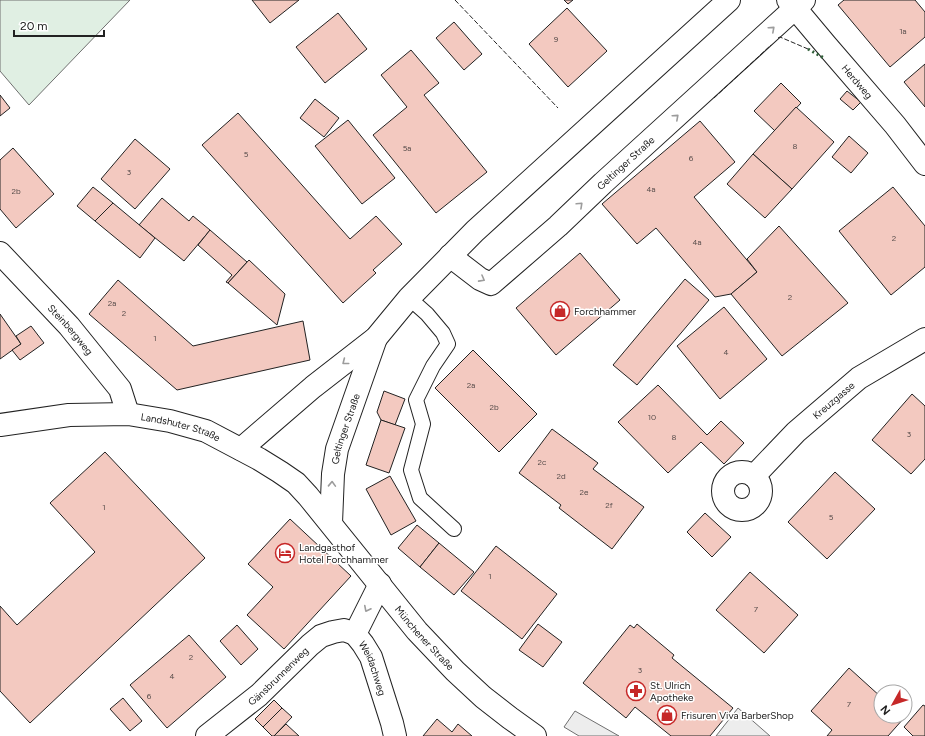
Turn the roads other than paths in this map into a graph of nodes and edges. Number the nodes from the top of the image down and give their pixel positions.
1 (729, 0) edge
2 (796, 3) edge
3 (925, 164) edge
4 (0, 253) edge
5 (450, 256) junction
6 (408, 298) junction
7 (376, 338) junction
8 (925, 339) edge
9 (128, 414) junction
10 (0, 425) edge
11 (241, 449) junction
12 (754, 476) dead end
13 (331, 523) junction
14 (454, 529) dead end
15 (380, 584) junction
16 (355, 634) junction
17 (207, 736) edge
18 (395, 736) edge
19 (535, 736) edge

1 - 5 main road, Geltinger Straße
2 - 3 main road, Herdweg
5 -> 2 main road, Geltinger Straße
4 - 9 main road, Steinbergweg
5 - 6 main road, Geltinger Straße
6 - 7 main road, Geltinger Straße
6 - 14 lane
7 -> 11 main road, Geltinger Straße
13 -> 7 main road, Geltinger Straße
8 - 12 main road, Kreuzgasse
9 - 10 main road, Landshuter Straße
9 - 11 main road, Landshuter Straße
11 - 13 main road, Landshuter Straße
13 - 15 main road, Münchener Straße
15 -> 16 main road, Weidachweg
15 - 19 main road, Münchener Straße
16 - 17 main road, Gänsbrunnenweg
16 - 18 main road, Weidachweg

